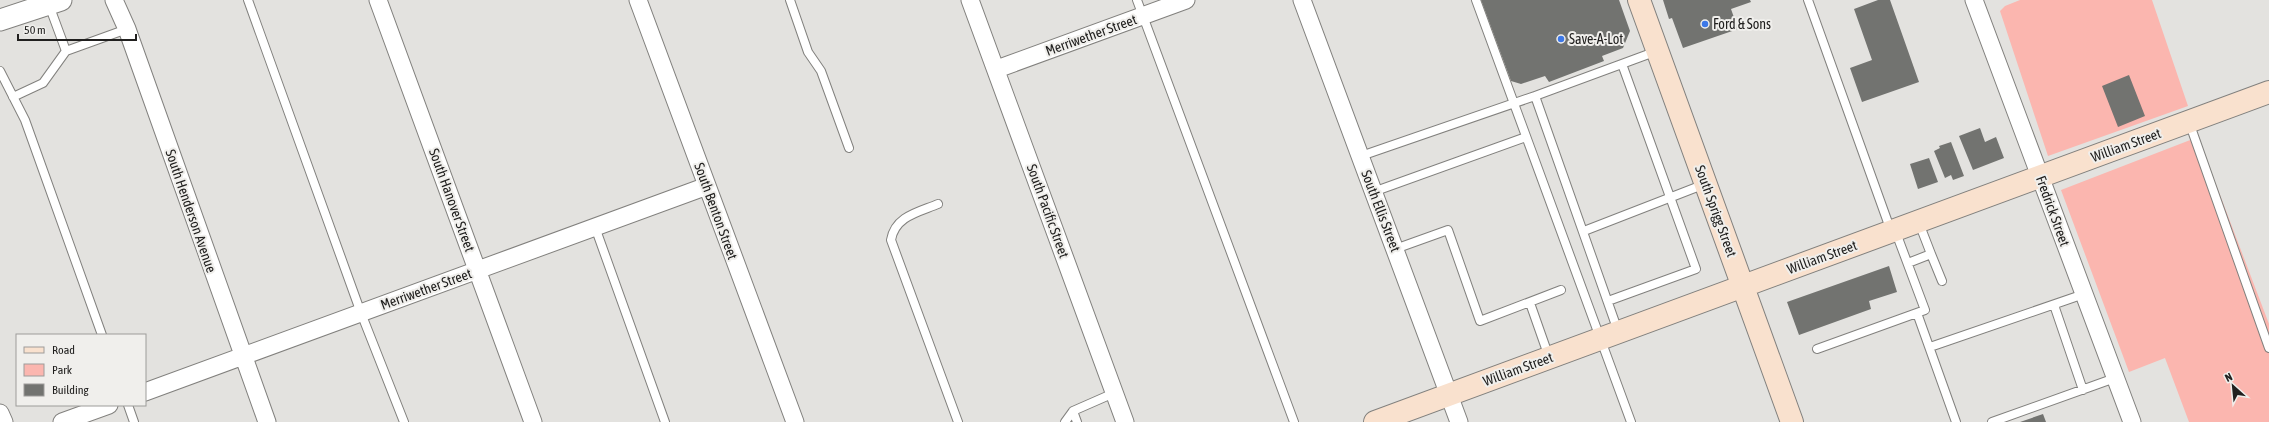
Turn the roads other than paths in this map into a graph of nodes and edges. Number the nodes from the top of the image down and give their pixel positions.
1 (114, 0) edge
2 (248, 0) edge
3 (378, 0) edge
4 (638, 0) edge
5 (790, 0) edge
6 (970, 0) edge
7 (1137, 0) edge
8 (1186, 0) edge
9 (1302, 0) edge
10 (1476, 0) edge
11 (1639, 0) edge
12 (1808, 0) edge
13 (1974, 0) edge
14 (54, 2) edge
15 (1143, 16) junction
16 (0, 20) edge
17 (127, 29) junction
18 (66, 51) junction
19 (1657, 51) junction
20 (1622, 64) junction
21 (997, 69) junction
22 (0, 70) edge
23 (2269, 92) edge
24 (1535, 96) junction
25 (13, 97) junction
26 (1512, 103) junction
27 (2189, 122) junction
28 (1526, 137) junction
29 (849, 148) dead end
30 (1360, 156) junction
31 (2040, 176) junction
32 (1706, 184) junction
33 (707, 186) junction
34 (1373, 192) junction
35 (1670, 198) junction
36 (938, 204) dead end
37 (1918, 221) junction
38 (595, 227) junction
39 (1893, 230) junction
40 (1584, 231) junction
41 (1395, 249) junction
42 (1932, 254) junction
43 (1908, 263) junction
44 (477, 270) junction
45 (1942, 281) dead end
46 (1743, 286) junction
47 (1561, 290) dead end
48 (2084, 294) junction
49 (1608, 301) junction
50 (1530, 303) junction
51 (2054, 305) junction
52 (361, 312) junction
53 (1918, 313) junction
54 (102, 334) edge
55 (1609, 335) junction
56 (1930, 347) junction
57 (2269, 348) edge
58 (1817, 350) dead end
59 (242, 356) junction
60 (1549, 357) junction
61 (2115, 378) junction
62 (2083, 390) junction
63 (146, 392) edge
64 (1114, 393) junction
65 (1449, 395) junction
66 (106, 406) edge
67 (128, 406) edge
68 (1073, 411) junction
69 (0, 413) edge
70 (4, 422) edge
71 (62, 422) edge
72 (134, 422) edge
73 (266, 422) edge
74 (404, 422) edge
75 (533, 422) edge
76 (665, 422) edge
77 (795, 422) edge
78 (958, 422) edge
79 (1065, 422) edge
80 (1077, 422) edge
81 (1125, 422) edge
82 (1294, 422) edge
83 (1374, 422) edge
84 (1459, 422) edge
85 (1631, 422) edge
86 (1792, 422) edge
87 (1956, 422) edge
88 (1992, 422) edge
89 (2132, 422) edge

1 - 17 street, South Henderson Avenue
2 - 52 lane
3 - 44 street, South Hanover Street
4 - 33 street, South Benton Street
5 - 29 lane
6 - 21 street, South Pacific Street
7 - 15 lane
8 - 15 street, Merriwether Street
9 - 30 street, South Ellis Street
10 - 26 lane
11 - 19 main road, South Sprigg Street
12 - 39 lane
13 - 31 street, Fredrick Street
14 - 16 street
14 - 18 lane
15 - 21 street, Merriwether Street
15 - 82 lane
17 - 18 lane
17 - 59 street, South Henderson Avenue
18 - 25 lane
19 - 20 lane
19 - 32 main road, South Sprigg Street
20 - 24 lane
20 - 35 lane
21 - 64 street, South Pacific Street
22 - 25 lane
23 - 27 main road, William Street
24 - 26 lane
24 - 40 lane
25 - 54 lane
26 - 28 lane
26 - 30 lane
27 - 31 main road, William Street
27 - 57 lane
28 - 34 lane
28 - 55 lane
30 - 34 street, South Ellis Street
31 - 37 main road, William Street
31 - 48 street, Fredrick Street
32 - 35 lane
32 - 46 main road, South Sprigg Street
33 - 38 street, Merriwether Street
33 - 77 street, South Benton Street
34 - 41 street, South Ellis Street
35 - 40 lane
35 - 49 lane
36 - 78 lane
37 - 39 main road, William Street
37 - 42 lane
38 - 44 street, Merriwether Street
38 - 76 lane
39 - 43 lane
39 - 46 main road, William Street
40 - 49 lane
41 - 50 lane
41 - 65 street, South Ellis Street
42 - 43 lane
42 - 45 lane
43 - 53 lane
44 - 52 street, Merriwether Street
44 - 75 street, South Hanover Street
46 - 55 main road, William Street
46 - 86 main road, South Sprigg Street
47 - 50 lane
48 - 51 lane
48 - 61 street, Fredrick Street
49 - 55 lane
50 - 60 lane
51 - 56 lane
51 - 62 lane
52 - 59 street, Merriwether Street
52 - 74 lane
53 - 56 lane
53 - 58 lane
55 - 60 main road, William Street
55 - 85 lane
56 - 87 lane
59 - 63 street, Merriwether Street
59 - 73 street, South Henderson Avenue
60 - 65 main road, William Street
61 - 62 lane
61 - 89 street, Fredrick Street
62 - 88 lane
64 - 68 lane
64 - 81 street, South Pacific Street
65 - 83 main road, William Street
65 - 84 street, South Ellis Street
66 - 71 street
67 - 72 lane
68 - 79 lane
68 - 80 lane
69 - 70 street

